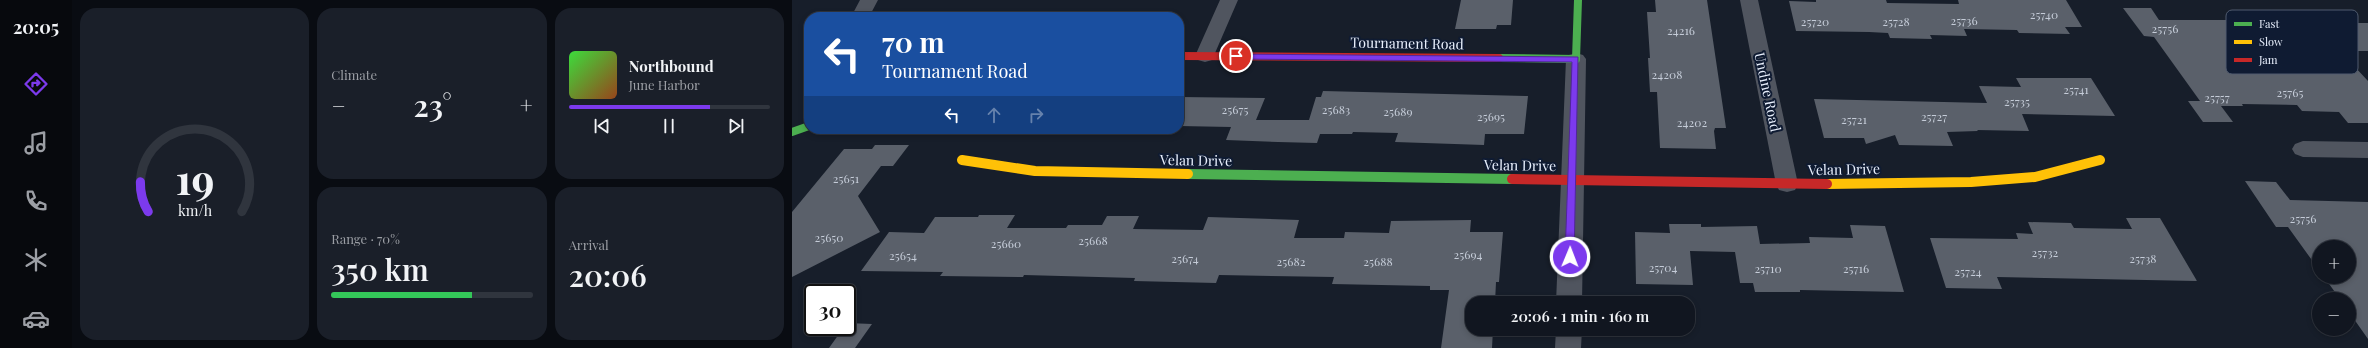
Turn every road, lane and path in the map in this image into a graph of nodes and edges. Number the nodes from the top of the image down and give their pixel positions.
1 (869, 0) edge
2 (1229, 0) edge
3 (1578, 0) edge
4 (1749, 0) edge
5 (863, 12) edge
6 (1184, 56) edge
7 (1205, 56) junction
8 (1576, 59) junction
9 (804, 128) edge
10 (792, 132) edge
11 (2303, 149) dead end
12 (2368, 150) edge
13 (962, 160) dead end
14 (2100, 160) dead end
15 (1572, 180) junction
16 (1787, 184) junction
17 (1569, 296) edge
18 (1569, 336) edge
19 (1568, 348) edge

1 - 5 street
2 - 7 street
3 - 8 street
4 - 16 street, Undine Road
6 - 7 street, Tournament Road
7 - 8 street, Tournament Road
8 - 15 street
9 - 10 street
11 - 12 street
13 - 15 street, Velan Drive
14 - 16 street, Velan Drive
15 - 16 street, Velan Drive
15 - 17 street
18 - 19 street

